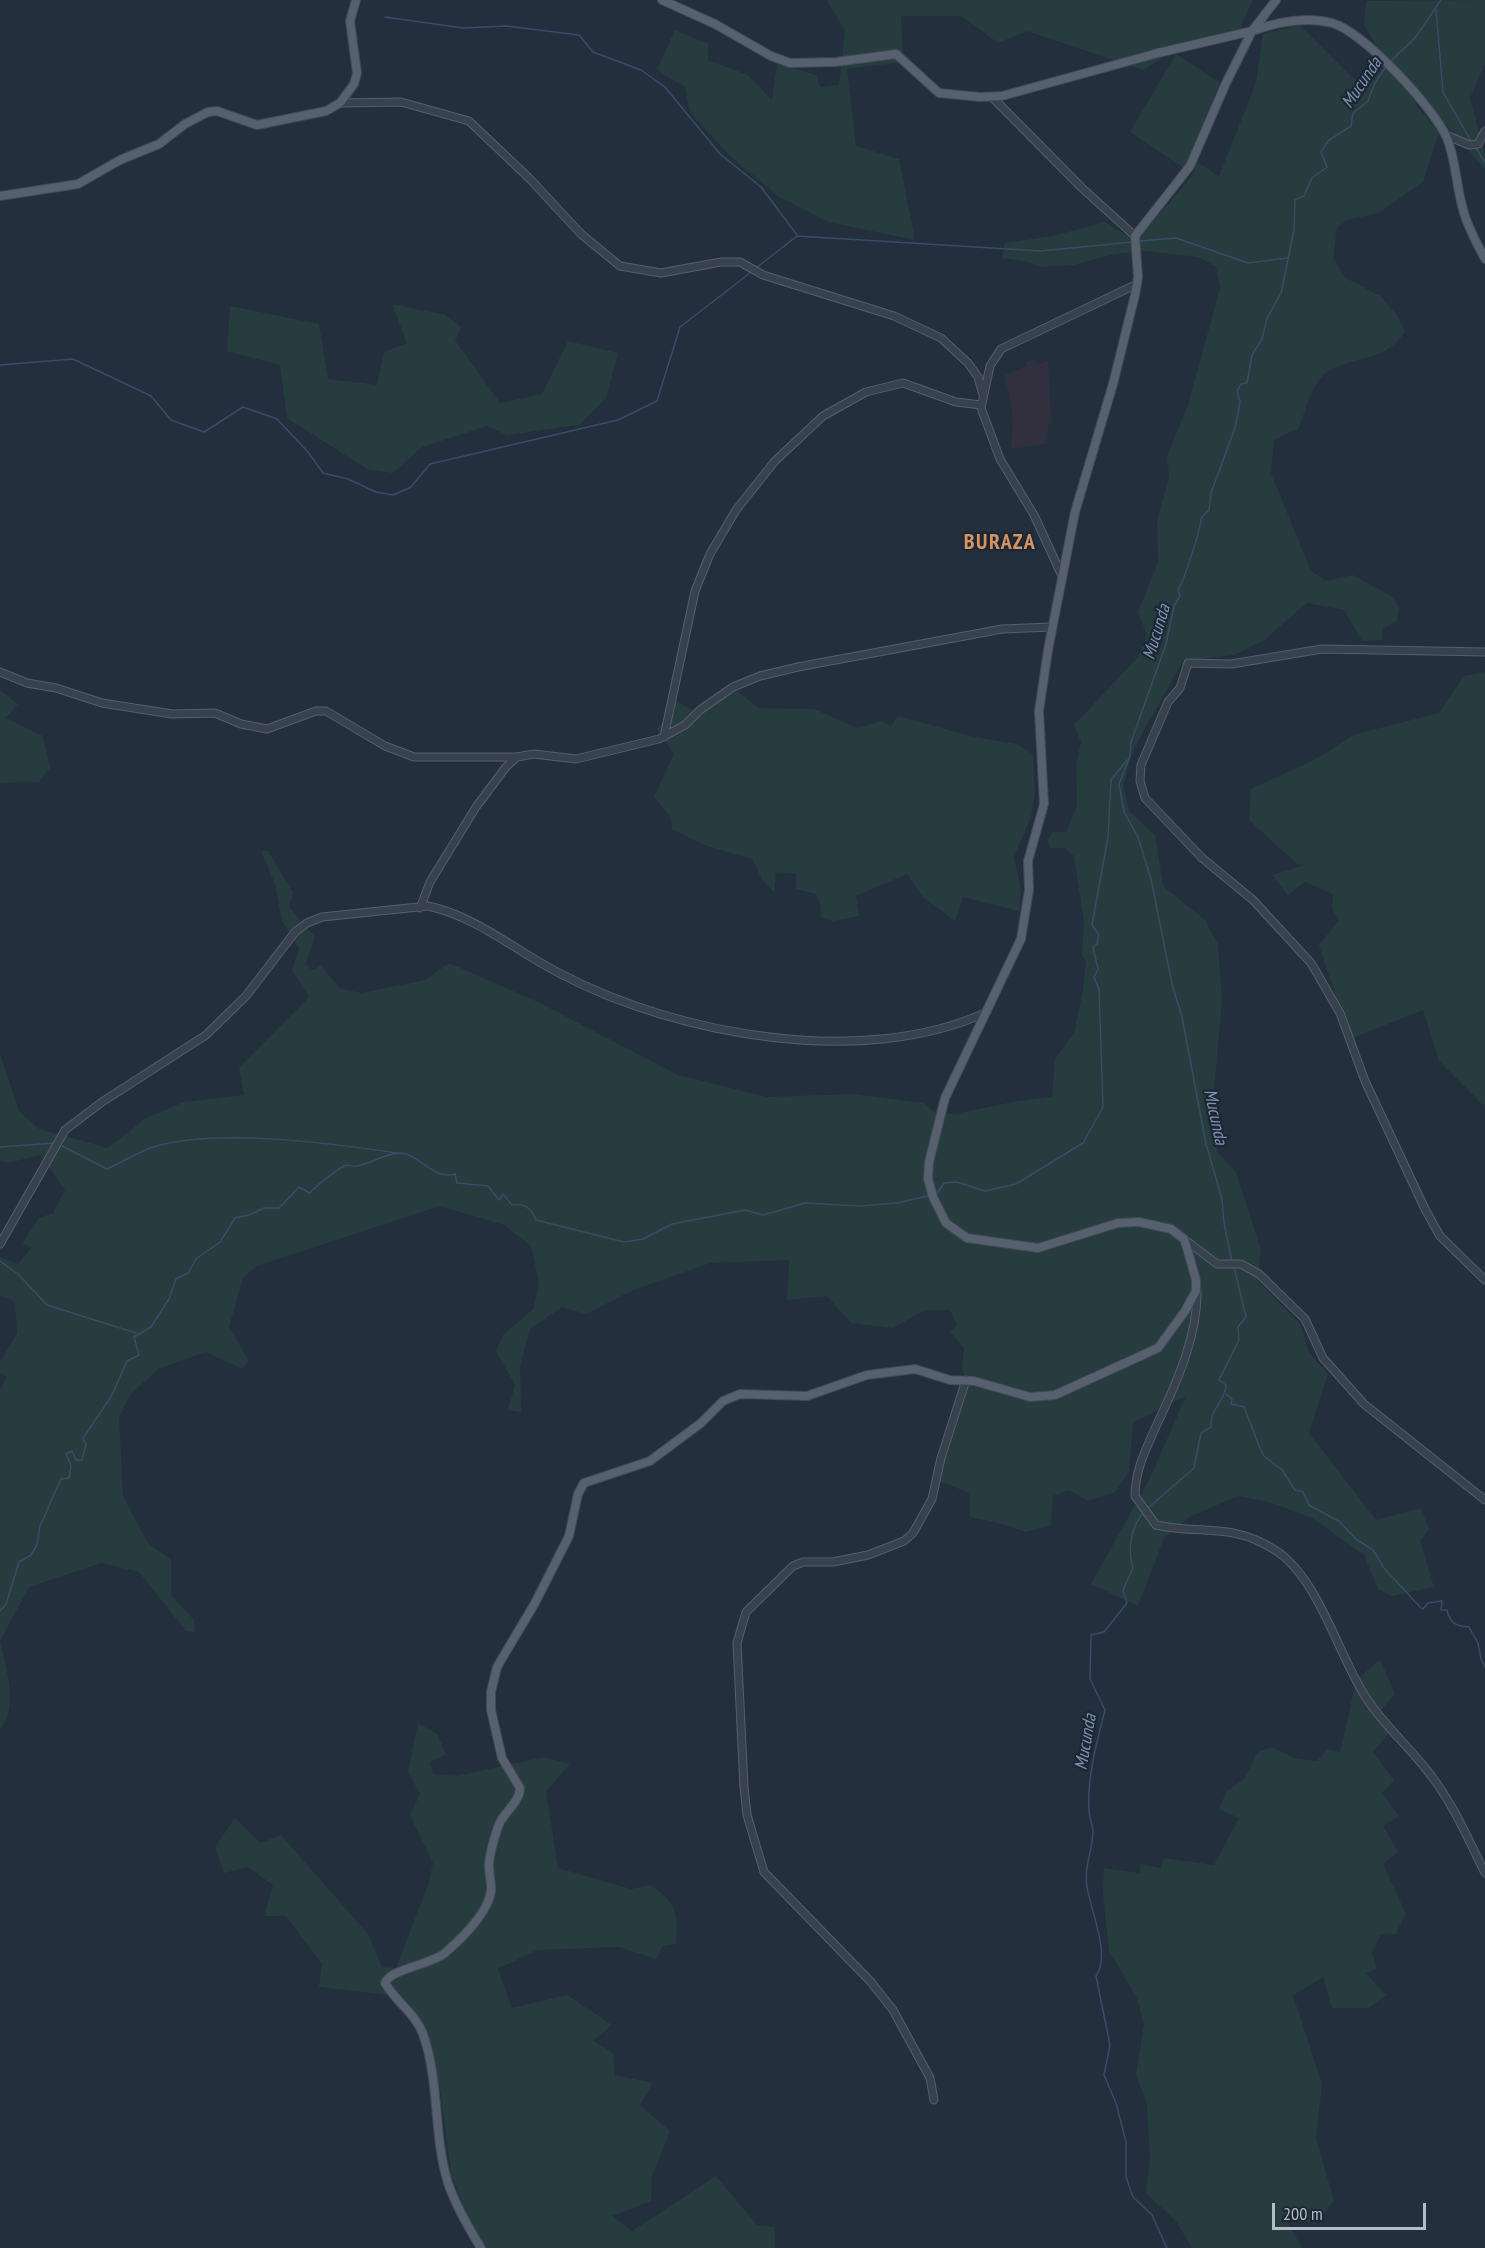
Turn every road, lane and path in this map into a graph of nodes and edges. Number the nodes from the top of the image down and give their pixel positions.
1 (356, 0) edge
2 (662, 0) edge
3 (1276, 0) edge
4 (1252, 31) junction
5 (992, 97) junction
6 (340, 103) junction
7 (1485, 131) edge
8 (1446, 135) junction
9 (0, 196) edge
10 (1135, 236) junction
11 (1485, 259) edge
12 (1137, 284) junction
13 (983, 395) junction
14 (981, 405) junction
15 (1062, 576) junction
16 (1052, 627) junction
17 (1485, 652) edge
18 (0, 672) edge
19 (664, 737) junction
20 (517, 757) junction
21 (420, 908) junction
22 (989, 1011) junction
23 (1184, 1239) junction
24 (0, 1244) edge
25 (1485, 1280) edge
26 (1197, 1286) junction
27 (966, 1380) junction
28 (1485, 1500) edge
29 (1485, 1873) edge
30 (934, 2100) dead end
31 (481, 2248) edge

1 - 6 main road
2 - 5 main road
3 - 4 main road
4 - 5 main road
4 - 8 main road
4 - 10 main road
5 - 10 street
6 - 9 main road
6 - 13 street
7 - 8 street
8 - 11 main road
10 - 12 main road
12 - 13 street
12 - 15 main road
13 - 14 street
14 - 15 street
14 - 19 street
15 - 16 main road
16 - 19 street
16 - 22 main road
17 - 25 street
18 - 20 street
19 - 20 street
20 - 21 street
21 - 22 street
21 - 24 street
22 - 23 main road
23 - 26 main road
23 - 28 street
26 - 27 main road
26 - 29 street
27 - 30 street
27 - 31 main road

